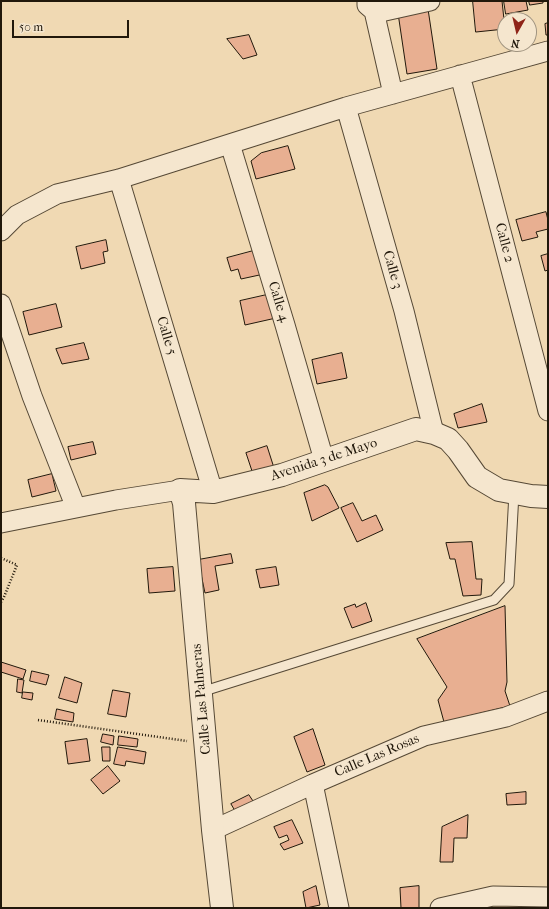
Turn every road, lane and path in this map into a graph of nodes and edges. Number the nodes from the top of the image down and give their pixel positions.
1 (430, 1) edge
2 (371, 6) edge
3 (548, 51) edge
4 (460, 75) junction
5 (393, 94) junction
6 (346, 107) junction
7 (230, 144) junction
8 (119, 179) junction
9 (1, 231) edge
10 (1, 304) edge
11 (548, 411) edge
12 (434, 433) junction
13 (324, 460) junction
14 (180, 490) junction
15 (213, 492) junction
16 (514, 493) junction
17 (548, 498) edge
18 (76, 508) junction
19 (1, 523) edge
20 (1, 558) edge
21 (1, 602) edge
22 (201, 692) junction
23 (548, 701) edge
24 (38, 720) dead end
25 (206, 744) junction
26 (313, 784) junction
27 (213, 830) junction
28 (548, 897) edge
29 (222, 908) edge
30 (339, 908) edge
31 (440, 908) edge

1 - 2 street
2 - 5 street
3 - 4 street
4 - 5 street
4 - 11 street, Calle 2
5 - 6 street
6 - 7 street
6 - 12 street, Calle 3
7 - 8 street
7 - 13 street, Calle 4
8 - 9 street
8 - 15 street, Calle 5
10 - 18 street
12 - 13 street, Avenida 3 de Mayo
12 - 16 street, Avenida 3 de Mayo
13 - 15 street, Avenida 3 de Mayo
14 - 15 street, Avenida 3 de Mayo
14 - 18 street, Avenida 3 de Mayo
14 - 22 street, Calle Las Palmeras
16 - 17 street, Avenida 3 de Mayo
16 - 22 lane
18 - 19 street, Avenida 3 de Mayo
20 - 21 path
22 - 25 street, Calle Las Palmeras
23 - 26 street, Calle Las Rosas
24 - 25 path
25 - 27 street, Calle Las Palmeras
26 - 27 street, Calle Las Rosas
26 - 30 street
27 - 29 street, Calle Las Palmeras
28 - 31 street

